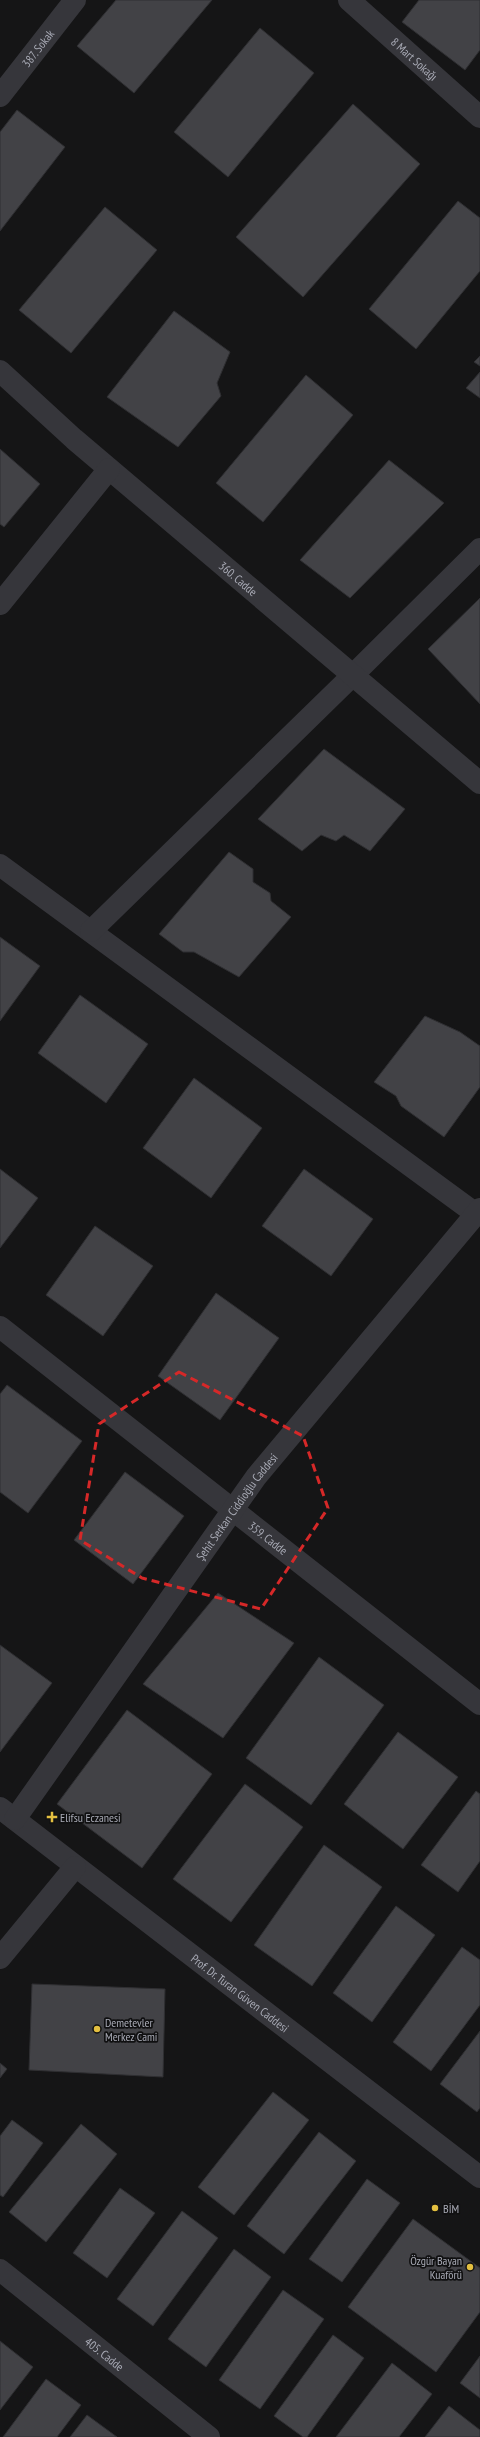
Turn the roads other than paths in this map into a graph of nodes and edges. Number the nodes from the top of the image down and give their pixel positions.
1 (75, 0) edge
2 (349, 0) edge
3 (0, 96) edge
4 (480, 117) edge
5 (0, 371) edge
6 (109, 469) junction
7 (480, 548) edge
8 (0, 604) edge
9 (354, 676) junction
10 (480, 783) edge
11 (0, 865) edge
12 (91, 931) junction
13 (478, 1212) edge
14 (0, 1327) edge
15 (233, 1511) junction
16 (480, 1704) edge
17 (7, 1814) edge
18 (75, 1867) junction
19 (0, 1958) edge
20 (480, 2177) edge
21 (0, 2270) edge
22 (209, 2437) edge

1 - 3 street, 387. Sokak
2 - 4 street, 8 Mart Sokağı
5 - 6 street, 360. Cadde
6 - 8 street
6 - 9 street, 360. Cadde
7 - 9 street
9 - 10 street, 360. Cadde
9 - 12 street
11 - 12 street
12 - 13 street
13 - 15 street, Şehit Serkan Ciddioğlu Caddesi
14 - 15 street, 359. Cadde
15 - 16 street, 359. Cadde
15 - 17 street, Şehit Serkan Ciddioğlu Caddesi
17 - 18 street, Prof. Dr. Turan Güven Caddesi
18 - 19 street
18 - 20 street, Prof. Dr. Turan Güven Caddesi
21 - 22 street, 405. Cadde

